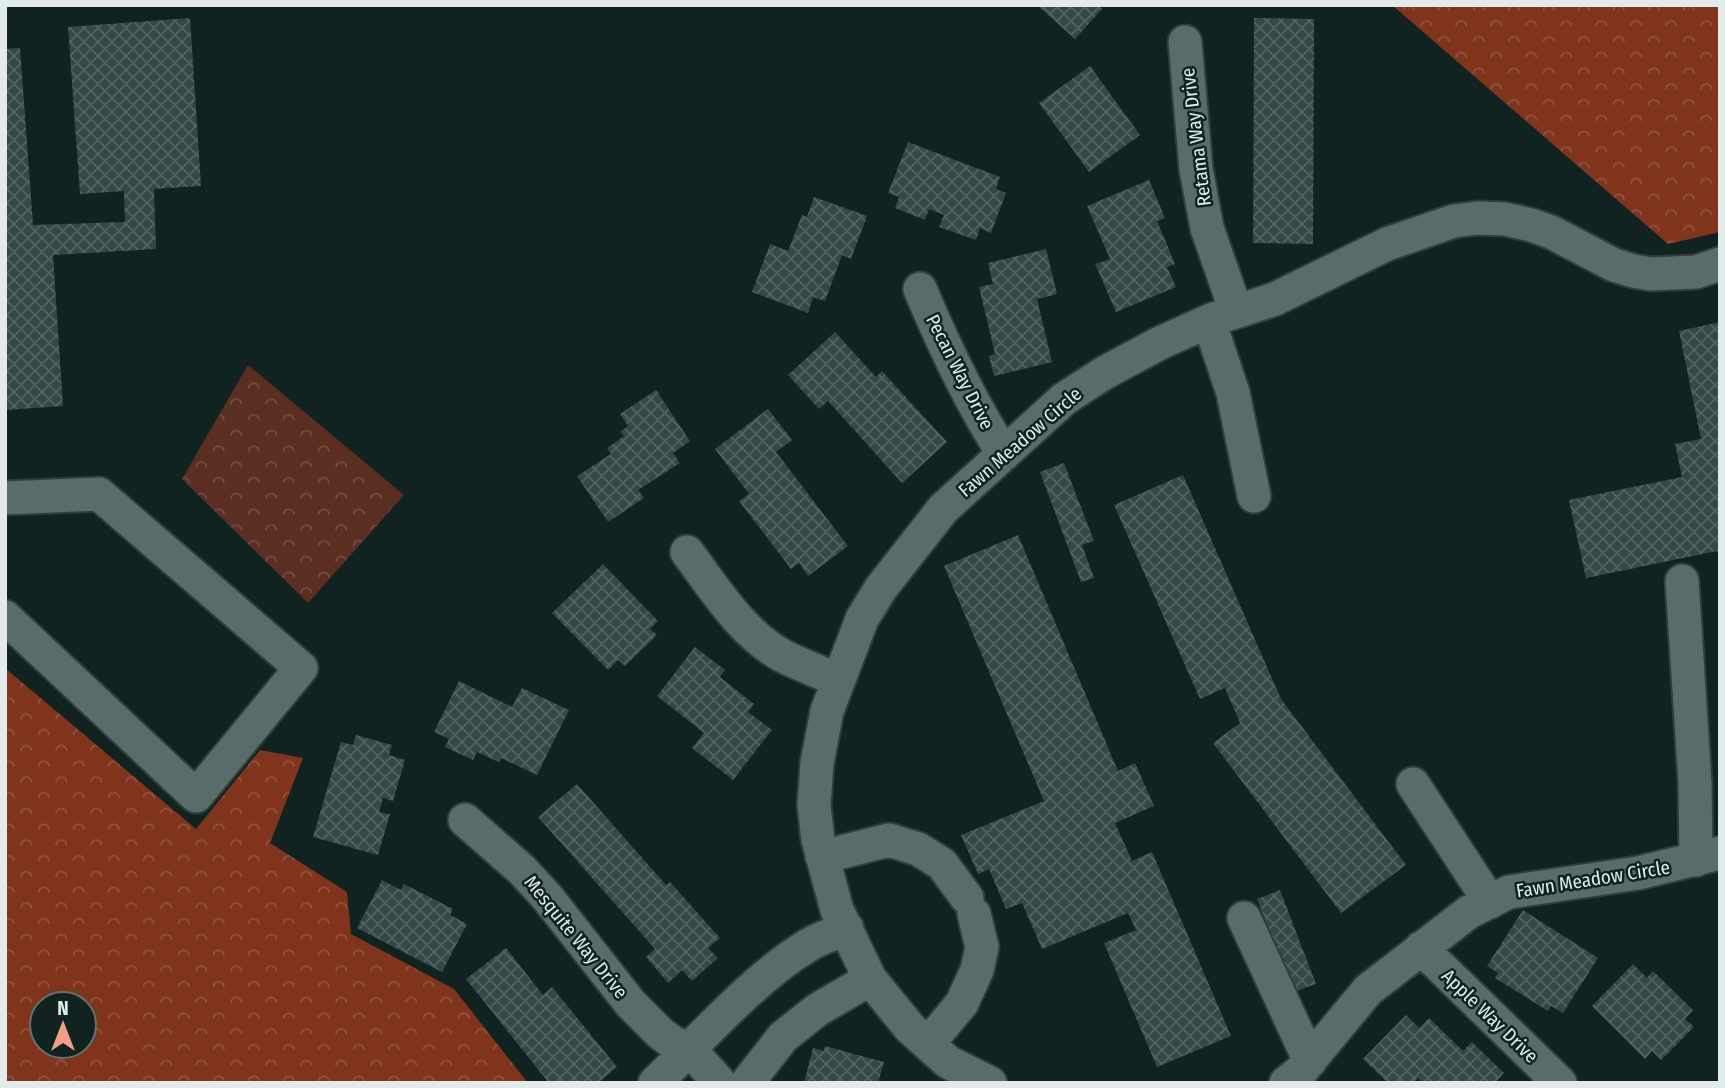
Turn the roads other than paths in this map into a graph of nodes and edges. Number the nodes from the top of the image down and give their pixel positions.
1 (1185, 42) dead end
2 (1720, 264) edge
3 (920, 289) dead end
4 (1222, 316) junction
5 (1004, 454) junction
6 (1254, 496) dead end
7 (5, 498) edge
8 (687, 552) dead end
9 (1682, 581) dead end
10 (5, 617) edge
11 (838, 681) junction
12 (1413, 784) dead end
13 (465, 820) dead end
14 (822, 857) junction
15 (1708, 857) edge
16 (1490, 902) junction
17 (1244, 918) dead end
18 (847, 928) junction
19 (1420, 948) junction
20 (870, 978) junction
21 (690, 1049) junction
22 (937, 1063) edge
23 (1298, 1072) edge
24 (655, 1083) edge
25 (720, 1083) edge
26 (747, 1083) edge
27 (990, 1083) edge
28 (1560, 1083) edge

1 - 4 street, Retama Way Drive
2 - 4 street, Fawn Meadow Circle
3 - 5 street, Pecan Way Drive
4 - 5 street, Fawn Meadow Circle
4 - 6 street, Retama Way Drive
5 - 11 street, Fawn Meadow Circle
7 - 10 street
8 - 11 street
9 - 15 street
11 - 14 street, Fawn Meadow Circle
12 - 16 street
13 - 21 street, Mesquite Way Drive
14 - 18 street, Fawn Meadow Circle
14 - 22 street
15 - 16 street, Fawn Meadow Circle
16 - 19 street, Fawn Meadow Circle
17 - 23 street
18 - 20 street, Fawn Meadow Circle
18 - 21 street
19 - 23 street, Fawn Meadow Circle
19 - 28 street, Apple Way Drive
20 - 22 street, Fawn Meadow Circle
20 - 26 street
21 - 24 street
21 - 25 street
22 - 27 street, Fawn Meadow Circle

